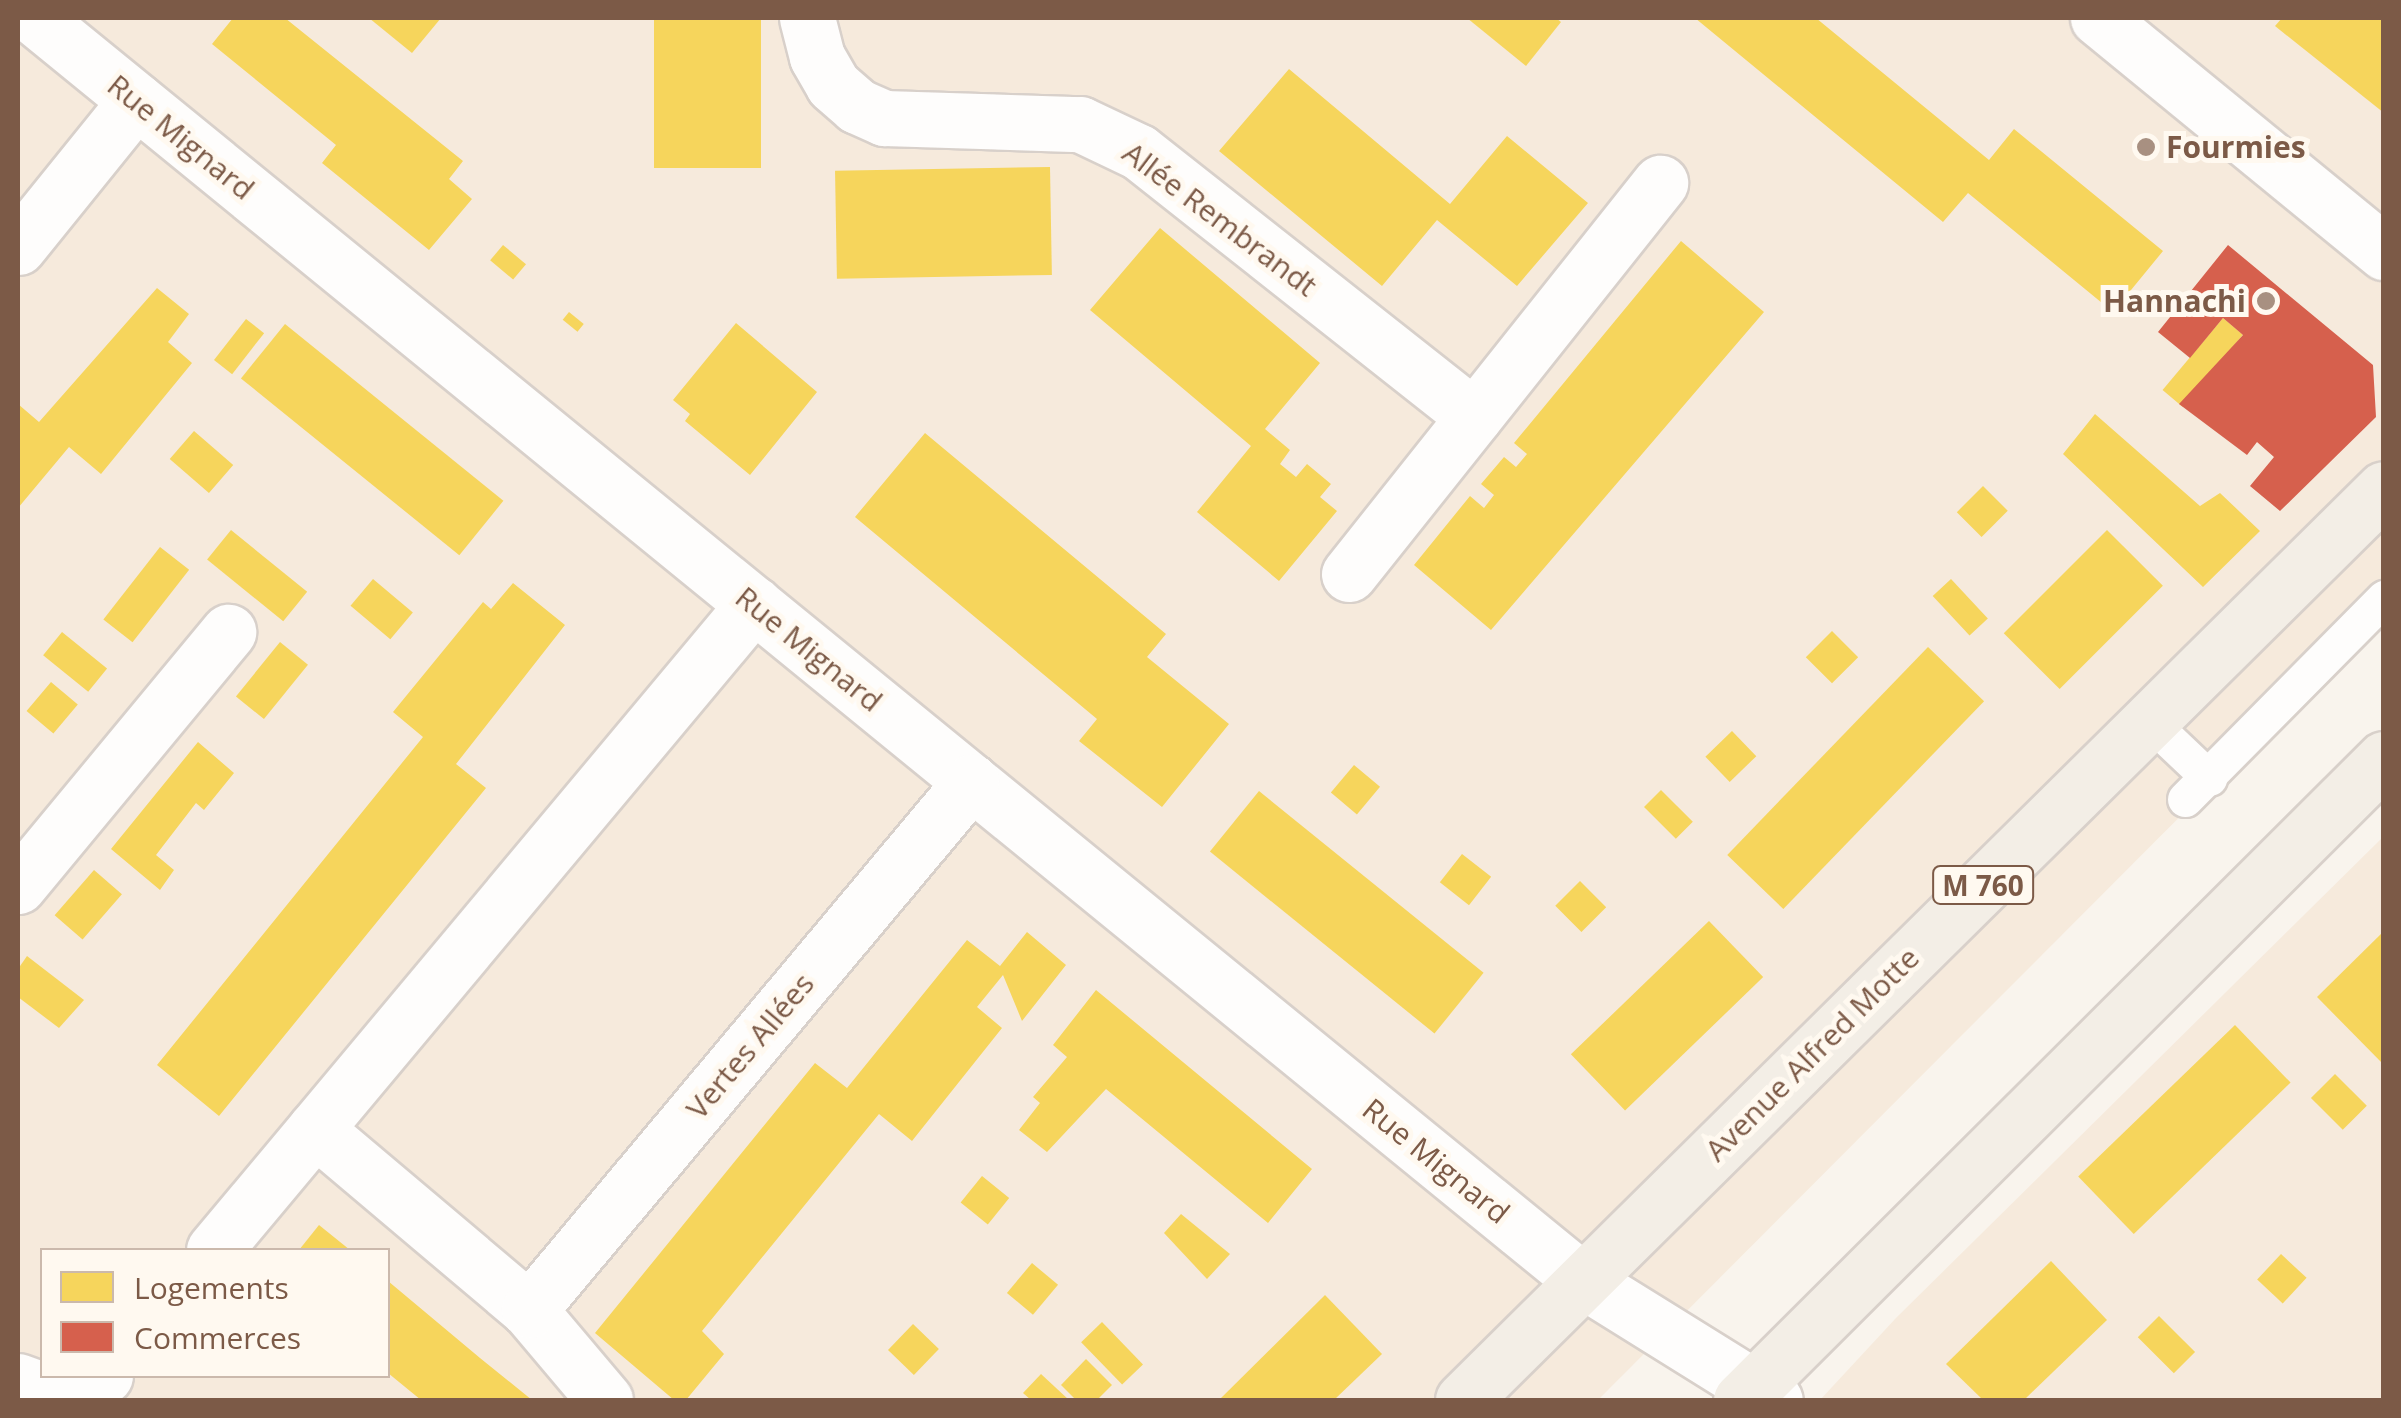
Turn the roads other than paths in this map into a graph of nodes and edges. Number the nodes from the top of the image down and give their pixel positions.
1 (35, 18) edge
2 (807, 18) edge
3 (2098, 18) edge
4 (136, 101) junction
5 (1660, 183) dead end
6 (18, 247) edge
7 (2384, 252) edge
8 (1474, 416) junction
9 (2382, 494) edge
10 (1349, 574) dead end
11 (2384, 598) edge
12 (754, 604) junction
13 (228, 632) dead end
14 (2149, 721) junction
15 (2384, 759) edge
16 (971, 782) junction
17 (18, 886) edge
18 (315, 1129) junction
19 (216, 1248) edge
20 (1582, 1280) junction
21 (529, 1310) junction
22 (101, 1378) edge
23 (18, 1381) edge
24 (1757, 1396) edge
25 (606, 1400) edge
26 (1463, 1400) edge

1 - 4 street, Rue Mignard
2 - 8 street, Allée Rembrandt
3 - 7 street
4 - 6 street
4 - 12 street, Rue Mignard
5 - 8 street
8 - 10 street
9 - 14 main road, Avenue Alfred Motte / M 760
11 - 14 lane
12 - 16 street, Rue Mignard
12 - 18 street
13 - 17 street
14 - 20 main road, Avenue Alfred Motte / M 760
15 - 24 main road
16 - 20 street, Rue Mignard
16 - 21 street, Vertes Allées
18 - 19 street
18 - 21 street
20 - 24 street
20 - 26 main road, Avenue Alfred Motte / M 760
21 - 25 street
22 - 23 street

